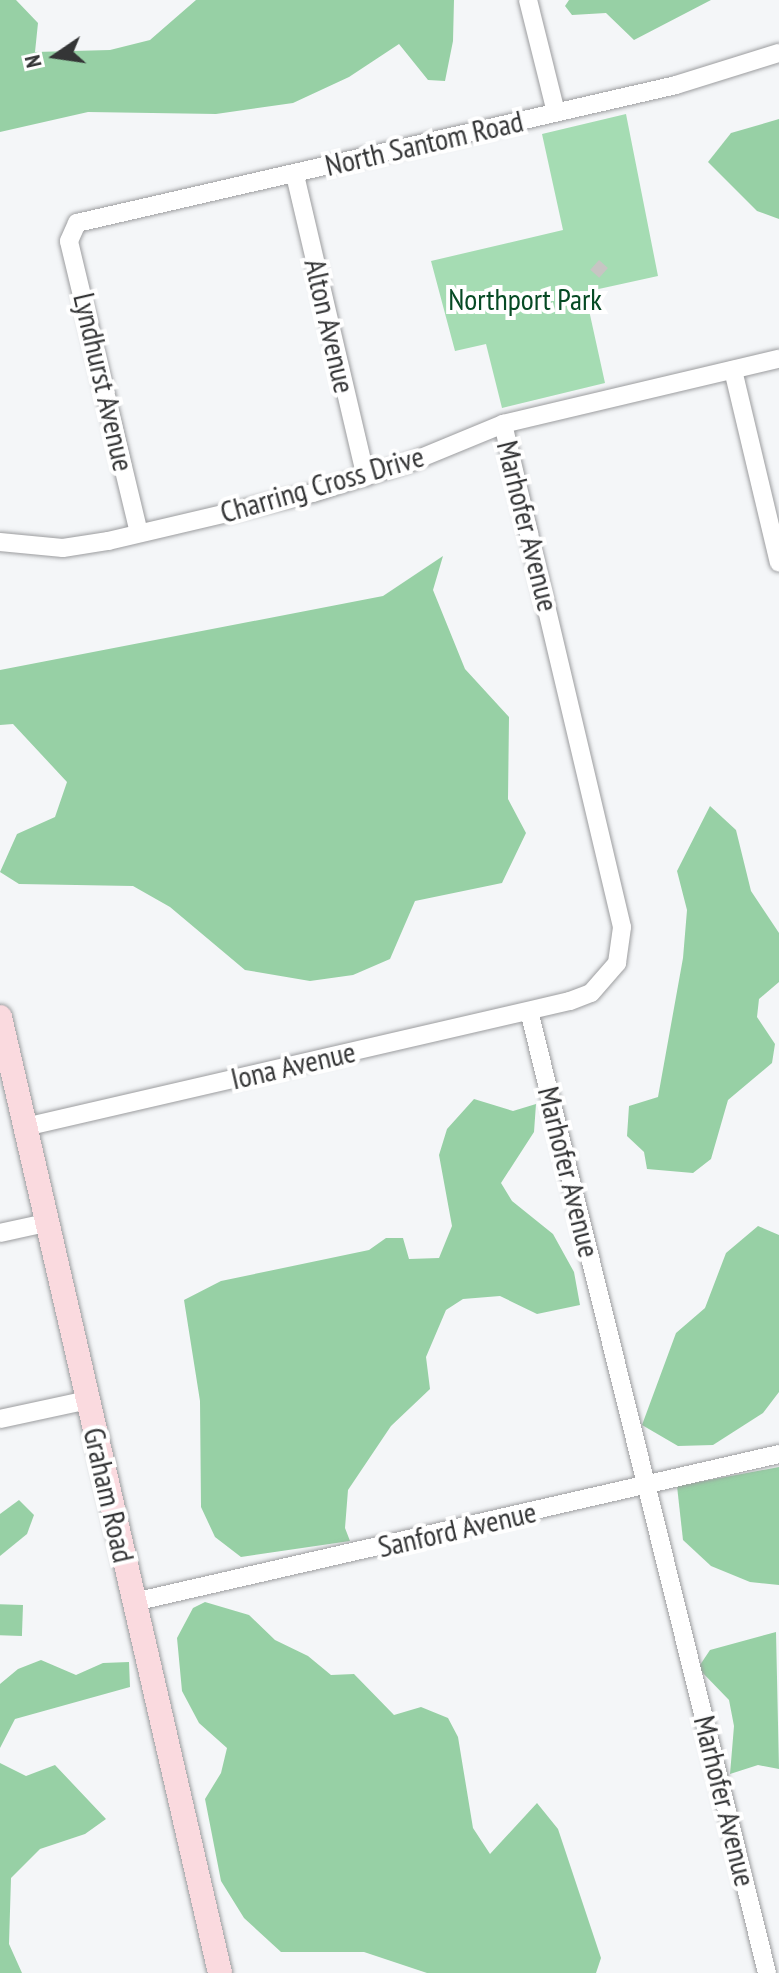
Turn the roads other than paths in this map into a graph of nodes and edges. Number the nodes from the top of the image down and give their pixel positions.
1 (528, 0) edge
2 (779, 53) edge
3 (556, 112) junction
4 (295, 175) junction
5 (70, 232) joint
6 (779, 359) edge
7 (733, 370) junction
8 (503, 424) junction
9 (366, 477) junction
10 (139, 533) junction
11 (0, 542) edge
12 (779, 563) edge
13 (529, 1011) junction
14 (0, 1017) edge
15 (25, 1127) junction
16 (46, 1223) junction
17 (0, 1233) edge
18 (88, 1400) junction
19 (0, 1419) edge
20 (779, 1454) edge
21 (646, 1486) junction
22 (134, 1602) junction
23 (220, 1973) edge
24 (767, 1973) edge

1 - 3 street
2 - 3 street, North Santom Road
3 - 4 street, North Santom Road
4 - 5 street, North Santom Road
4 - 9 street, Alton Avenue
5 - 10 street, Lyndhurst Avenue
6 - 7 street, Charring Cross Drive
7 - 8 street, Charring Cross Drive
7 - 12 street
8 - 9 street, Charring Cross Drive
8 - 13 street, Marhofer Avenue
9 - 10 street, Charring Cross Drive
10 - 11 street, Charring Cross Drive
13 - 15 street, Iona Avenue
13 - 21 street, Marhofer Avenue
14 - 15 main road, Graham Road
15 - 16 main road, Graham Road
16 - 17 street
16 - 18 main road, Graham Road
18 - 19 street
18 - 22 main road, Graham Road
20 - 21 street, Sanford Avenue
21 - 22 street, Sanford Avenue
21 - 24 street, Marhofer Avenue
22 - 23 main road, Graham Road

